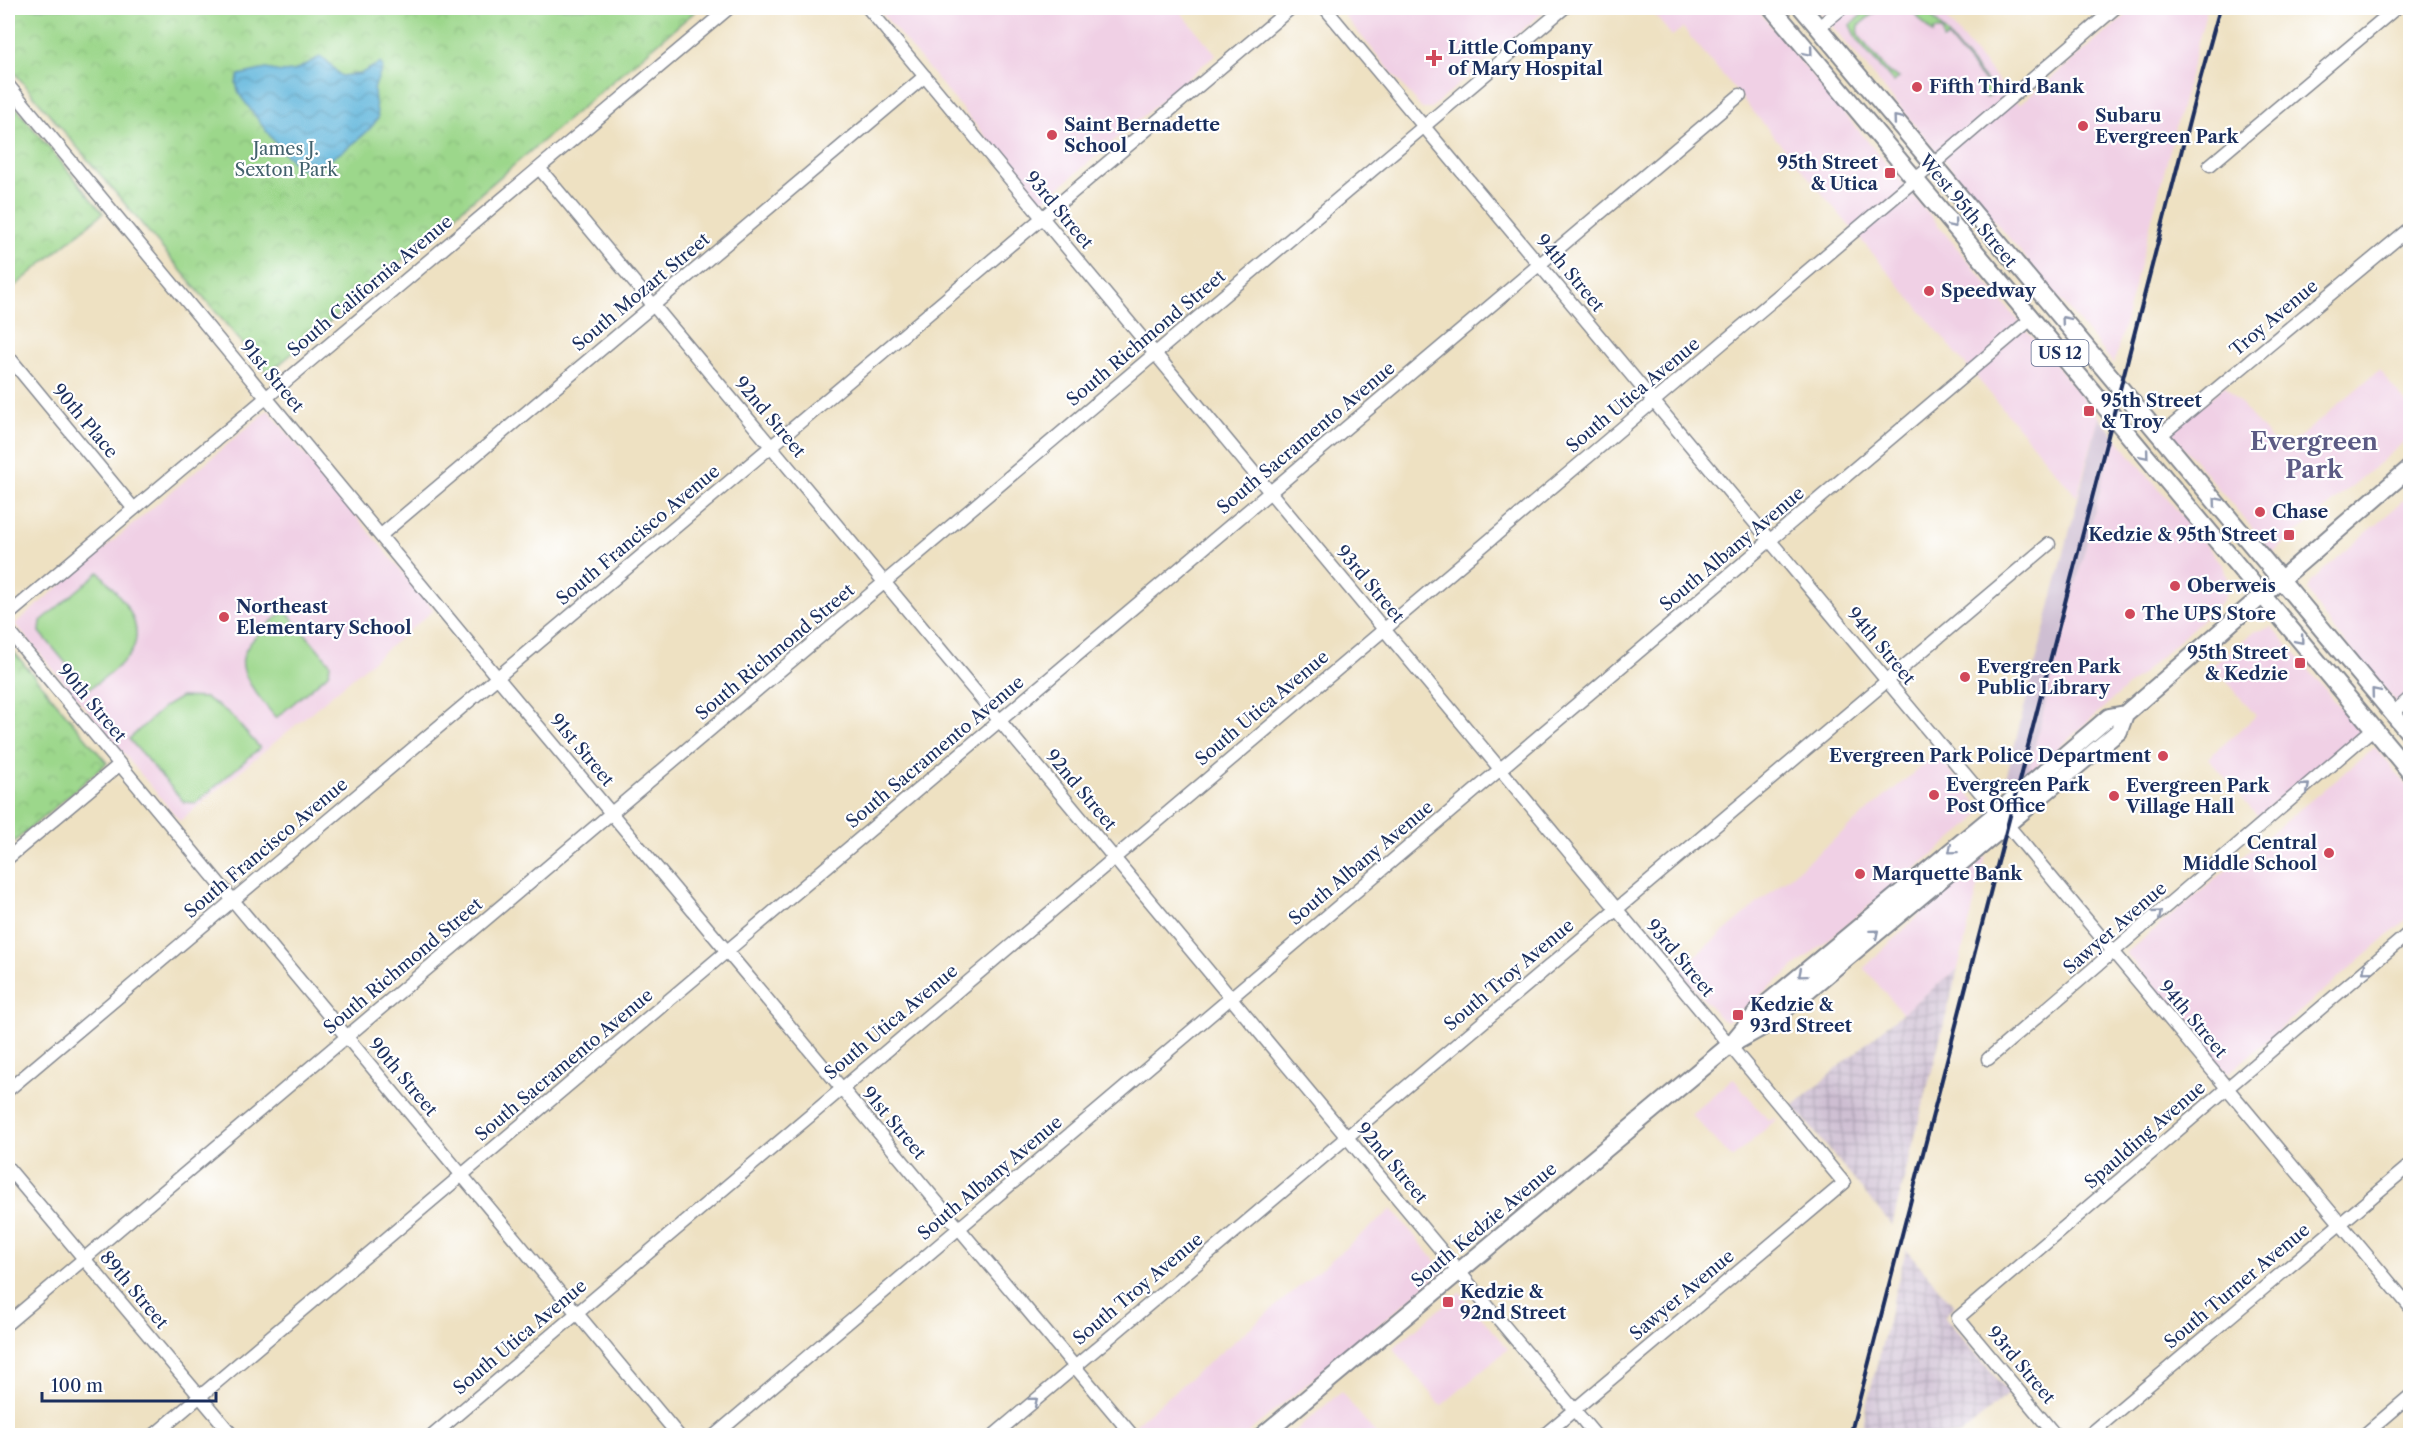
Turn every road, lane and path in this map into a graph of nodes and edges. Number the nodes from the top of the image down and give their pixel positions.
1 (729, 8) edge
2 (868, 8) edge
3 (1292, 8) edge
4 (1325, 8) edge
5 (1564, 8) edge
6 (1772, 8) edge
7 (1802, 8) edge
8 (1842, 8) edge
9 (2115, 8) edge
10 (2396, 8) edge
11 (1819, 27) junction
12 (925, 76) junction
13 (8, 85) edge
14 (1740, 95) dead end
15 (1424, 126) junction
16 (1935, 163) junction
17 (2210, 165) dead end
18 (539, 168) junction
19 (1916, 179) junction
20 (1042, 218) junction
21 (2410, 228) edge
22 (1540, 264) junction
23 (653, 305) junction
24 (2031, 319) junction
25 (1155, 354) junction
26 (8, 356) edge
27 (266, 398) junction
28 (1654, 401) junction
29 (2161, 435) junction
30 (771, 446) junction
31 (2410, 468) edge
32 (1270, 492) junction
33 (134, 509) junction
34 (381, 535) junction
35 (1770, 540) junction
36 (2049, 544) dead end
37 (2281, 579) junction
38 (884, 582) junction
39 (2262, 595) junction
40 (8, 615) edge
41 (1384, 629) junction
42 (8, 630) edge
43 (497, 677) junction
44 (1886, 680) junction
45 (2410, 698) edge
46 (2393, 713) junction
47 (1000, 721) junction
48 (2374, 729) junction
49 (2410, 734) edge
50 (119, 765) junction
51 (1500, 769) junction
52 (2410, 772) edge
53 (611, 813) junction
54 (2002, 819) junction
55 (1114, 857) junction
56 (8, 858) edge
57 (232, 900) junction
58 (1616, 909) junction
59 (2410, 932) edge
60 (727, 951) junction
61 (2114, 953) junction
62 (1231, 998) junction
63 (347, 1037) junction
64 (1730, 1045) junction
65 (1988, 1059) dead end
66 (841, 1088) junction
67 (2227, 1088) junction
68 (8, 1090) edge
69 (1346, 1137) junction
70 (2410, 1165) edge
71 (8, 1168) edge
72 (462, 1175) junction
73 (1844, 1183) joint
74 (2341, 1224) junction
75 (959, 1228) junction
76 (84, 1259) junction
77 (1459, 1272) junction
78 (2410, 1307) edge
79 (576, 1312) junction
80 (1958, 1318) joint
81 (8, 1323) edge
82 (1075, 1367) junction
83 (200, 1396) junction
84 (2410, 1396) edge
85 (1574, 1409) junction
86 (153, 1436) edge
87 (233, 1436) edge
88 (432, 1436) edge
89 (679, 1436) edge
90 (714, 1436) edge
91 (993, 1436) edge
92 (1132, 1436) edge
93 (1263, 1436) edge
94 (1543, 1436) edge
95 (1596, 1436) edge
96 (2056, 1436) edge
97 (2088, 1436) edge
98 (2363, 1436) edge

1 - 18 street, South California Avenue
2 - 12 street, 93rd Street
3 - 20 street, South Francisco Avenue
4 - 15 street, 94th Street
5 - 15 street, South Richmond Street
6 -> 19 main road, West 95th Street / US 12
7 - 11 main road, West 95th Street / US 12
8 - 11 street
9 - 16 street, South Utica Avenue
10 - 17 street
16 -> 11 main road, West 95th Street / US 12
12 - 20 street, 93rd Street
12 - 23 street, South Mozart Street
13 - 27 street, 91st Street
14 - 22 street, South Sacramento Avenue
15 - 22 street, 94th Street
15 - 25 street, South Richmond Street
16 - 19 street, South Utica Avenue
29 -> 16 main road, West 95th Street / US 12
18 - 23 street, 92nd Street
18 - 27 street, South California Avenue
19 -> 24 main road, West 95th Street / US 12
19 - 28 street, South Utica Avenue
20 - 25 street, 93rd Street
20 - 30 street, South Francisco Avenue
21 - 29 street, Troy Avenue
22 - 28 street, 94th Street
22 - 32 street, South Sacramento Avenue
23 - 30 street, 92nd Street
23 - 34 street, South Mozart Street
24 - 35 street, South Albany Avenue
24 -> 39 main road, West 95th Street / US 12
25 - 32 street, 93rd Street
25 - 38 street, South Richmond Street
26 - 33 street, 90th Place
27 - 33 street, South California Avenue
27 - 34 street, 91st Street
28 - 35 street, 94th Street
28 - 41 street, South Utica Avenue
37 -> 29 main road, West 95th Street / US 12
30 - 38 street, 92nd Street
30 - 43 street, South Francisco Avenue
31 - 37 main road, South Kedzie Avenue
32 - 41 street, 93rd Street
32 - 47 street, South Sacramento Avenue
33 - 40 street, South California Avenue
34 - 43 street, 91st Street
35 - 44 street, 94th Street
35 - 51 street, South Albany Avenue
36 - 44 street, South Troy Avenue
37 - 39 main road, South Kedzie Avenue
46 -> 37 main road, West 95th Street / US 12
38 - 47 street, 92nd Street
38 - 53 street, South Richmond Street
39 -> 48 main road, West 95th Street / US 12
39 - 54 main road, South Kedzie Avenue
41 - 51 street, 93rd Street
41 - 55 street, South Utica Avenue
42 - 50 street, 90th Street
43 - 53 street, 91st Street
43 - 57 street, South Francisco Avenue
44 - 54 street, 94th Street
44 - 58 street, South Troy Avenue
45 - 46 street
46 - 49 main road, West 95th Street / US 12
47 - 55 street, 92nd Street
47 - 60 street, South Sacramento Avenue
48 - 52 main road, West 95th Street / US 12
61 -> 48 street, Sawyer Avenue
50 - 56 street
50 - 57 street, 90th Street
51 - 58 street, 93rd Street
51 - 62 street, South Albany Avenue
53 - 60 street, 91st Street
53 - 63 street, South Richmond Street
54 - 61 street, 94th Street
54 - 64 main road, South Kedzie Avenue
55 - 62 street, 92nd Street
55 - 66 street, South Utica Avenue
57 - 63 street, 90th Street
57 - 68 street, South Francisco Avenue
58 - 64 street, 93rd Street
58 - 69 street, South Troy Avenue
59 -> 67 street, Spaulding Avenue
60 - 66 street, 91st Street
60 - 72 street, South Sacramento Avenue
61 - 65 street, Sawyer Avenue
61 - 67 street, 94th Street
62 - 69 street, 92nd Street
62 - 75 street, South Albany Avenue
63 - 72 street, 90th Street
63 - 76 street, South Richmond Street
64 - 73 street, 93rd Street
64 - 77 main road, South Kedzie Avenue
66 - 75 street, 91st Street
66 - 79 street, South Utica Avenue
67 - 74 street, 94th Street
67 - 80 street, Spaulding Avenue
69 - 77 street, 92nd Street
69 - 82 street, South Troy Avenue
70 - 74 street, South Turner Avenue
71 - 76 street, 89th Street
72 - 79 street, 90th Street
72 - 83 street, South Sacramento Avenue
73 - 85 street, Sawyer Avenue
74 - 78 street, 94th Street
74 - 97 street, South Turner Avenue
75 - 82 street, 91st Street
75 - 90 street, South Albany Avenue
76 - 81 street, South Richmond Street
76 - 83 street, 89th Street
77 - 85 street, 92nd Street
77 - 93 main road, South Kedzie Avenue
79 - 88 street, South Utica Avenue
79 - 89 street, 90th Street
80 - 96 street, 93rd Street
91 -> 82 street, South Troy Avenue
82 - 92 street, 91st Street
83 - 86 street, South Sacramento Avenue
83 - 87 street, 89th Street
84 - 98 street
85 - 94 street, Sawyer Avenue
85 - 95 street, 92nd Street

